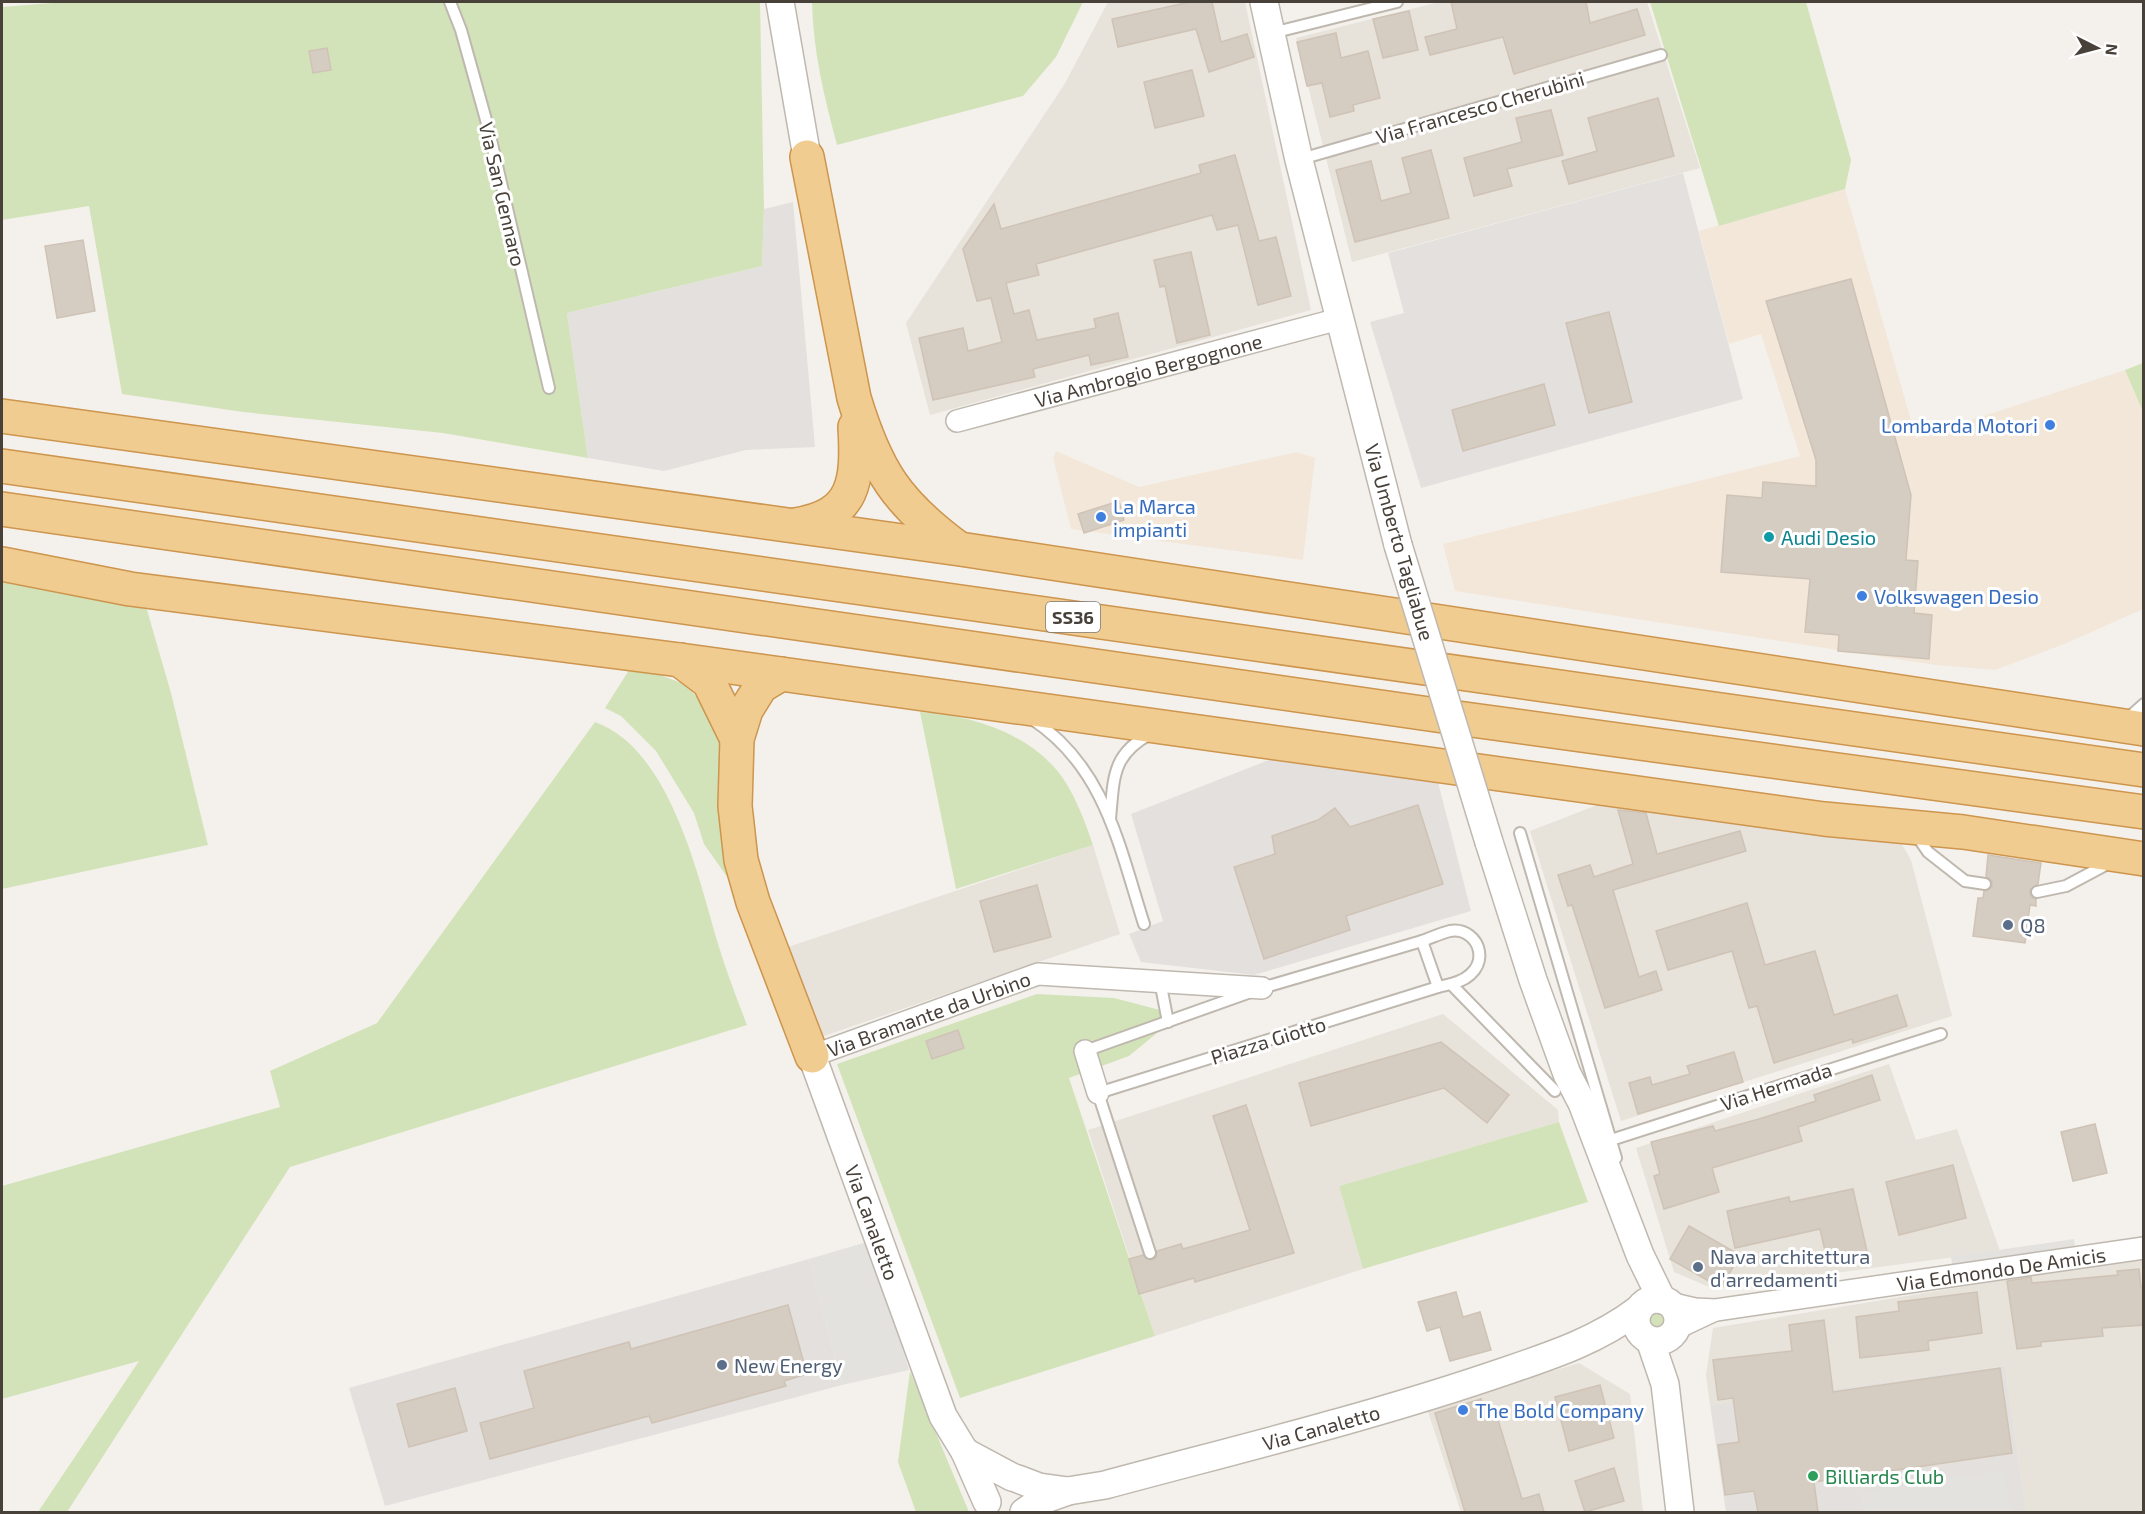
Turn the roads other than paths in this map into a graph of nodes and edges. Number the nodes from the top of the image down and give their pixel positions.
1 (450, 2) edge
2 (780, 2) edge
3 (1264, 2) edge
4 (1396, 2) edge
5 (1272, 33) junction
6 (1660, 55) dead end
7 (807, 158) joint
8 (1299, 160) junction
9 (1339, 319) junction
10 (549, 388) dead end
11 (854, 398) junction
12 (2, 416) edge
13 (957, 421) dead end
14 (2, 465) edge
15 (2, 509) edge
16 (785, 527) junction
17 (960, 549) junction
18 (2, 564) edge
19 (680, 660) junction
20 (781, 674) junction
21 (1011, 706) junction
22 (2136, 719) edge
23 (1168, 726) junction
24 (736, 739) junction
25 (2144, 770) edge
26 (2144, 812) edge
27 (1110, 820) junction
28 (1910, 826) junction
29 (1520, 833) dead end
30 (2133, 858) edge
31 (1984, 884) dead end
32 (2037, 892) dead end
33 (1144, 924) dead end
34 (1422, 941) junction
35 (1160, 981) junction
36 (1452, 984) junction
37 (1438, 987) junction
38 (1262, 988) junction
39 (1168, 1022) junction
40 (1941, 1034) dead end
41 (1085, 1051) joint
42 (812, 1056) junction
43 (1570, 1077) junction
44 (1098, 1094) junction
45 (1611, 1140) junction
46 (2144, 1248) edge
47 (1150, 1253) dead end
48 (1639, 1253) junction
49 (1657, 1319) junction
50 (965, 1452) junction
51 (1015, 1478) junction
52 (1068, 1491) junction
53 (990, 1507) edge
54 (1024, 1512) edge
55 (1680, 1512) edge

1 - 10 lane, Via San Gennaro
2 - 7 street
3 - 5 street, Via Umberto Tagliabue
4 - 5 lane
5 - 8 street, Via Umberto Tagliabue
6 - 8 lane, Via Francesco Cherubini
7 - 11 highway
8 - 9 street, Via Umberto Tagliabue
9 - 13 street, Via Ambrogio Bergognone
9 - 43 street, Via Umberto Tagliabue, bridge
11 - 16 highway
11 - 17 highway
12 - 16 highway
14 - 25 highway, SS36
15 - 26 highway, SS36
16 - 17 highway
17 - 22 highway
18 - 19 highway
19 - 20 highway
19 - 24 highway
20 - 21 highway
20 - 24 highway
21 - 23 highway
21 - 27 lane
23 - 27 lane
23 - 28 highway
24 - 42 highway
27 - 33 lane
28 - 30 highway
28 - 31 lane
29 - 43 lane, Via Umberto Tagliabue
30 - 32 lane
34 - 36 lane
34 - 37 lane
34 - 38 lane, Via Bramante da Urbino
35 - 38 street, Via Bramante da Urbino
35 - 39 lane
35 - 42 street, Via Bramante da Urbino
36 - 37 lane
36 - 43 lane
37 - 44 lane, Piazza Giotto
38 - 39 lane, Via Bramante da Urbino
39 - 41 lane, Via Bramante da Urbino
40 - 45 lane, Via Hermada
41 - 44 street, Via Bramante da Urbino
42 - 50 street, Via Canaletto
43 - 45 lane, Via Umberto Tagliabue
43 - 48 street, Via Umberto Tagliabue
44 - 47 lane
45 - 48 lane, Via Umberto Tagliabue
46 - 49 street, Via Edmondo De Amicis
48 - 49 street, Via Umberto Tagliabue
49 - 52 street, Via Canaletto
49 - 55 street, Via Umberto Tagliabue
50 - 51 street, Via Canaletto
50 - 53 street, Via Canaletto
51 - 52 street, Via Canaletto
51 - 53 street, Via Canaletto
51 - 54 street, Via Canaletto
52 - 54 street, Via Canaletto

